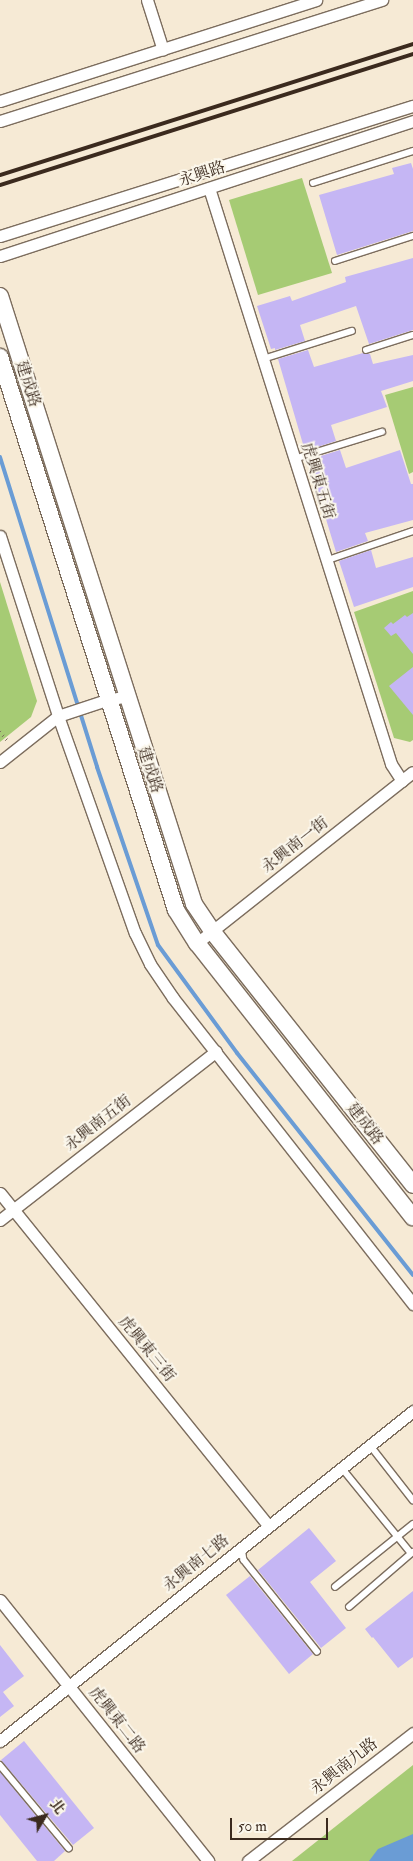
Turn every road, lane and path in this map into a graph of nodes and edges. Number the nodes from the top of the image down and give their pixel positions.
1 (146, 0) edge
2 (316, 0) edge
3 (380, 0) edge
4 (163, 50) junction
5 (0, 101) edge
6 (413, 106) edge
7 (413, 120) edge
8 (0, 121) edge
9 (413, 151) edge
10 (313, 183) dead end
11 (209, 188) junction
12 (0, 236) edge
13 (413, 236) edge
14 (0, 256) edge
15 (335, 261) dead end
16 (0, 296) edge
17 (352, 331) dead end
18 (413, 335) edge
19 (366, 350) dead end
20 (0, 357) edge
21 (263, 359) junction
22 (382, 432) dead end
23 (294, 459) junction
24 (413, 531) edge
25 (0, 536) edge
26 (325, 560) junction
27 (126, 696) junction
28 (106, 700) junction
29 (63, 714) junction
30 (0, 731) edge
31 (8, 741) dead end
32 (0, 762) edge
33 (413, 772) edge
34 (402, 780) junction
35 (212, 931) junction
36 (197, 943) junction
37 (216, 1051) junction
38 (413, 1185) edge
39 (0, 1193) edge
40 (13, 1209) junction
41 (413, 1217) edge
42 (0, 1220) edge
43 (413, 1304) edge
44 (413, 1411) edge
45 (370, 1445) junction
46 (342, 1468) junction
47 (413, 1500) edge
48 (413, 1524) edge
49 (270, 1526) junction
50 (398, 1536) junction
51 (242, 1548) junction
52 (412, 1553) edge
53 (335, 1587) dead end
54 (0, 1600) edge
55 (349, 1606) dead end
56 (317, 1651) dead end
57 (69, 1686) junction
58 (413, 1733) edge
59 (0, 1741) edge
60 (0, 1765) edge
61 (69, 1848) dead end
62 (208, 1861) edge
63 (248, 1861) edge

1 - 4 street
2 - 4 street
3 - 8 street
4 - 5 street
6 - 12 street, 永興路
7 - 11 street, 永興路
9 - 10 lane
11 - 14 street, 永興路
11 - 21 street, 虎興東五街
13 - 15 lane
16 - 27 street, 建成路
17 - 21 lane
18 - 19 lane
20 - 28 street, 建成路
21 - 23 street, 虎興東五街
22 - 23 lane
23 - 26 street, 虎興東五街
24 - 26 lane
25 - 29 street
26 - 34 street, 虎興東五街
27 - 28 street
27 - 35 street, 建成路
28 - 29 street
28 - 36 street, 建成路
29 - 32 street
29 - 37 street
30 - 31 path
33 - 34 street, 永興南一街
34 - 35 street, 永興南一街
35 - 36 street, 永興南一街
35 - 38 street, 建成路
36 - 41 street, 建成路
37 - 40 street, 永興南五街
37 - 43 street
39 - 40 street, 虎興東三街
40 - 42 street, 永興南五街
40 - 49 street, 虎興東三街
44 - 45 street, 永興南七路
45 - 46 street, 永興南七路
45 - 47 lane
46 - 49 street, 永興南七路
46 - 50 lane
48 - 50 lane
49 - 51 street, 永興南七路
50 - 52 lane
50 - 53 lane
51 - 56 lane
51 - 57 street, 永興南七路
52 - 55 lane
54 - 57 street, 虎興東二路
57 - 59 street, 永興南七路
57 - 62 street, 虎興東二路
58 - 63 street, 永興南九路
60 - 61 lane

